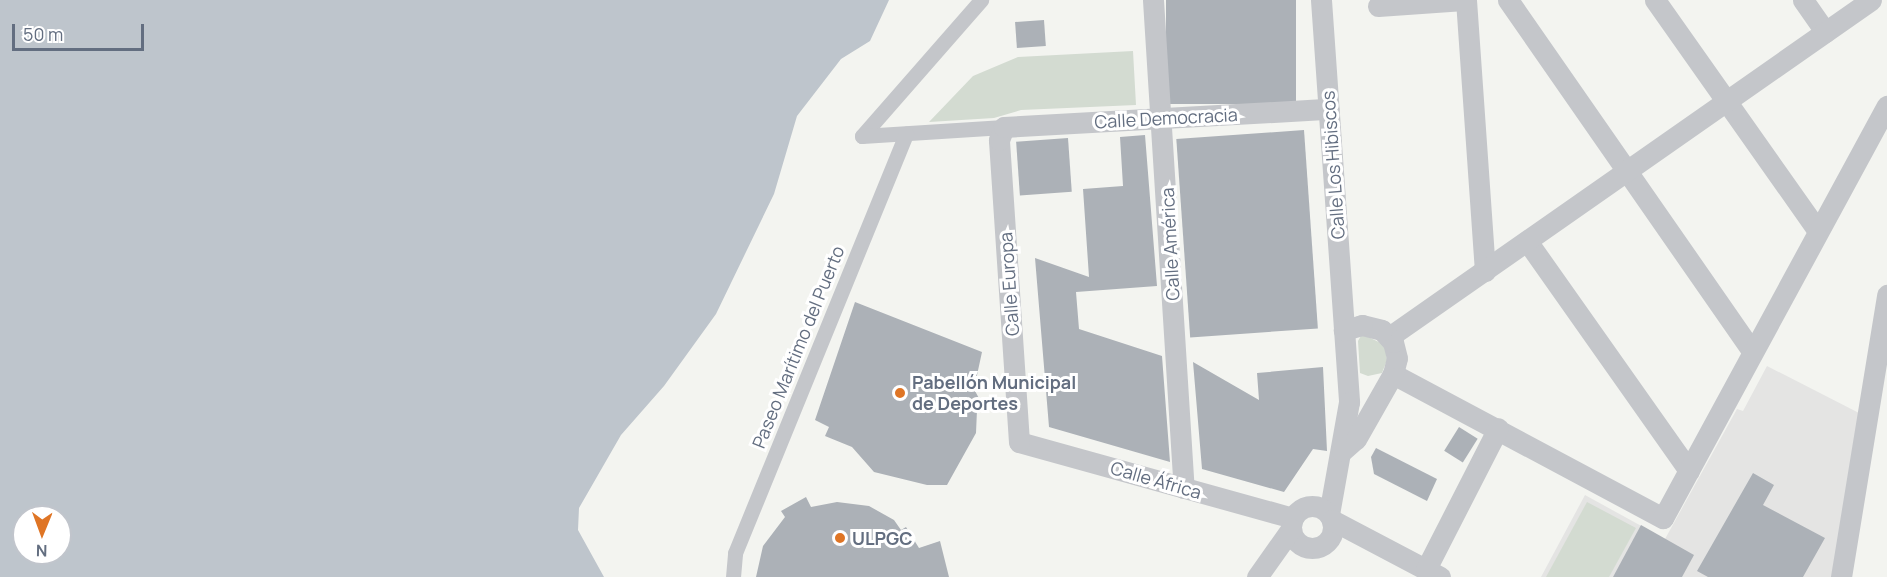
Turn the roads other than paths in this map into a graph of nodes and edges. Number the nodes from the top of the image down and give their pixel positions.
1 (981, 0) edge
2 (1153, 0) edge
3 (1322, 0) edge
4 (1465, 0) edge
5 (1508, 0) edge
6 (1655, 0) edge
7 (1803, 0) edge
8 (1871, 0) edge
9 (1378, 6) dead end
10 (1825, 32) junction
11 (1726, 101) junction
12 (1887, 106) edge
13 (1329, 109) junction
14 (1162, 118) junction
15 (1004, 127) junction
16 (906, 134) junction
17 (1627, 171) junction
18 (1817, 230) junction
19 (1527, 241) junction
20 (1485, 271) junction
21 (1341, 289) junction
22 (1887, 295) edge
23 (1344, 330) junction
24 (1381, 331) junction
25 (1752, 351) junction
26 (1394, 374) junction
27 (1498, 428) junction
28 (1019, 442) joint
29 (1340, 454) junction
30 (1689, 471) junction
31 (1184, 488) junction
32 (1297, 518) junction
33 (1331, 524) junction
34 (1307, 548) junction
35 (1433, 573) edge
36 (733, 577) edge
37 (1260, 577) edge
38 (1841, 577) edge

1 - 16 street
2 - 14 street, Calle América
3 - 13 street, Calle Los Hibiscos
4 - 9 street
4 - 20 street
5 - 17 street
6 - 11 street
7 - 10 street
8 - 10 street
10 - 11 street
11 - 17 street
11 - 18 street
12 - 18 street
13 - 14 street, Calle Democracia
13 - 21 street, Calle Los Hibiscos
14 - 15 street, Calle Democracia
14 - 31 street, Calle América
15 - 16 street
15 - 28 street, Calle Europa
16 - 36 street, Paseo Marítimo del Puerto
17 - 19 street
17 - 25 street
18 - 25 street
19 - 20 street
19 - 30 street
20 - 24 street
21 - 23 street, Calle Los Hibiscos
21 - 24 street
22 - 38 street
23 - 24 street
23 - 29 street, Calle Los Hibiscos
24 - 26 street
25 - 30 street
26 - 27 street
26 - 29 street
27 - 30 street
27 - 35 street
28 - 31 street, Calle África
29 - 32 street
29 - 33 street, Calle Los Hibiscos
31 - 32 street, Calle África
32 - 33 street
32 - 34 street
32 - 37 street
33 - 34 street
33 - 35 street
34 - 37 street

